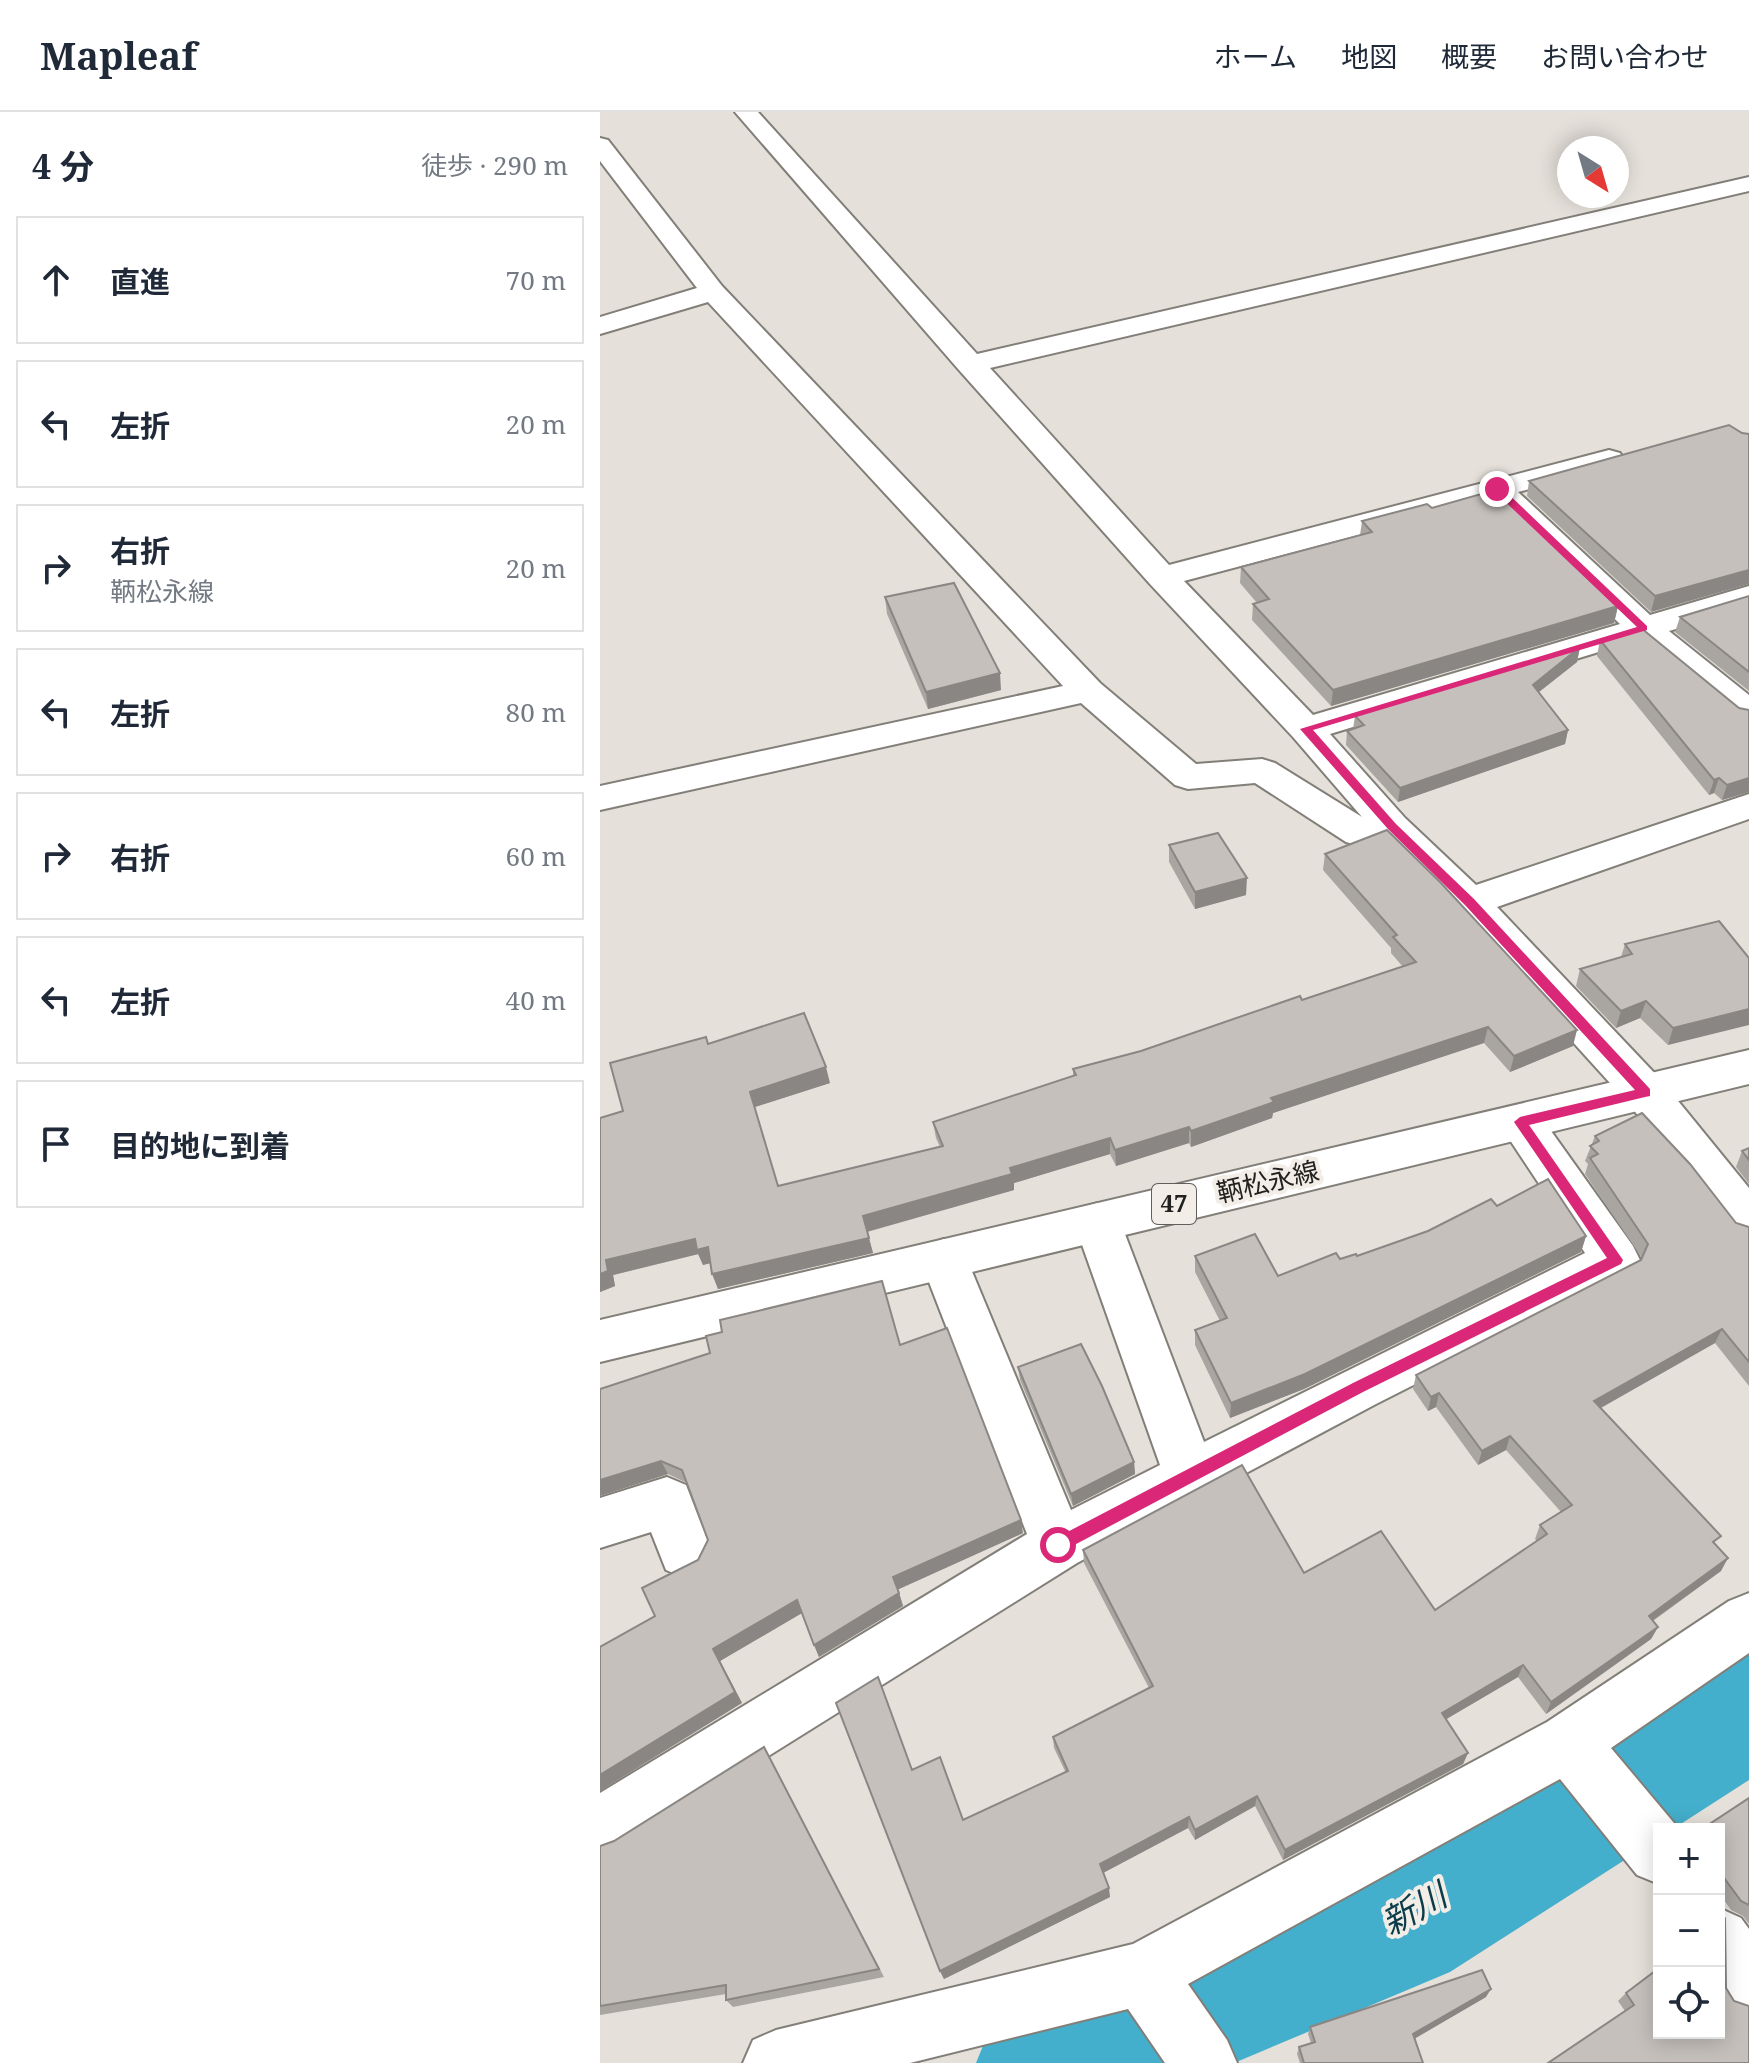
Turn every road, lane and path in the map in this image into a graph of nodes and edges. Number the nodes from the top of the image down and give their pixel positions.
1 (746, 112) edge
2 (600, 145) edge
3 (1749, 184) edge
4 (713, 292) junction
5 (600, 326) edge
6 (969, 364) junction
7 (1644, 450) edge
8 (1497, 489) junction
9 (1162, 577) junction
10 (1749, 596) edge
11 (1644, 628) junction
12 (1088, 691) junction
13 (1749, 713) edge
14 (1306, 729) junction
15 (600, 798) edge
16 (1749, 806) edge
17 (1392, 827) junction
18 (1469, 902) junction
19 (1749, 1067) edge
20 (1645, 1092) junction
21 (1520, 1122) junction
22 (1098, 1222) junction
23 (1749, 1222) edge
24 (944, 1259) junction
25 (600, 1341) edge
26 (1190, 1476) junction
27 (600, 1523) edge
28 (1058, 1545) junction
29 (685, 1552) dead end
30 (1749, 1620) edge
31 (1568, 1743) junction
32 (600, 1827) edge
33 (1653, 1845) edge
34 (1725, 1949) edge
35 (1142, 1974) junction
36 (1749, 1983) edge
37 (776, 2063) edge
38 (1204, 2063) edge

1 - 6 street
2 - 4 street
3 - 6 street
4 - 5 street
4 - 12 street
6 - 9 street
7 - 8 street
8 - 9 street
8 - 11 street
9 - 14 street
10 - 11 street
11 - 13 street
11 - 14 street
12 - 15 street
12 - 17 street
14 - 17 street
16 - 18 street
17 - 18 street
18 - 20 street
19 - 20 street, 鞆松永線 / 47
20 - 21 street, 鞆松永線 / 47
20 - 23 street
21 - 22 street, 鞆松永線 / 47
21 - 26 street
22 - 24 street, 鞆松永線 / 47
22 - 26 street
24 - 25 street, 鞆松永線 / 47
24 - 28 street
26 - 28 street
27 - 29 street
28 - 32 street
30 - 31 street
31 - 33 street
31 - 35 street
34 - 36 street
35 - 37 street
35 - 38 street

